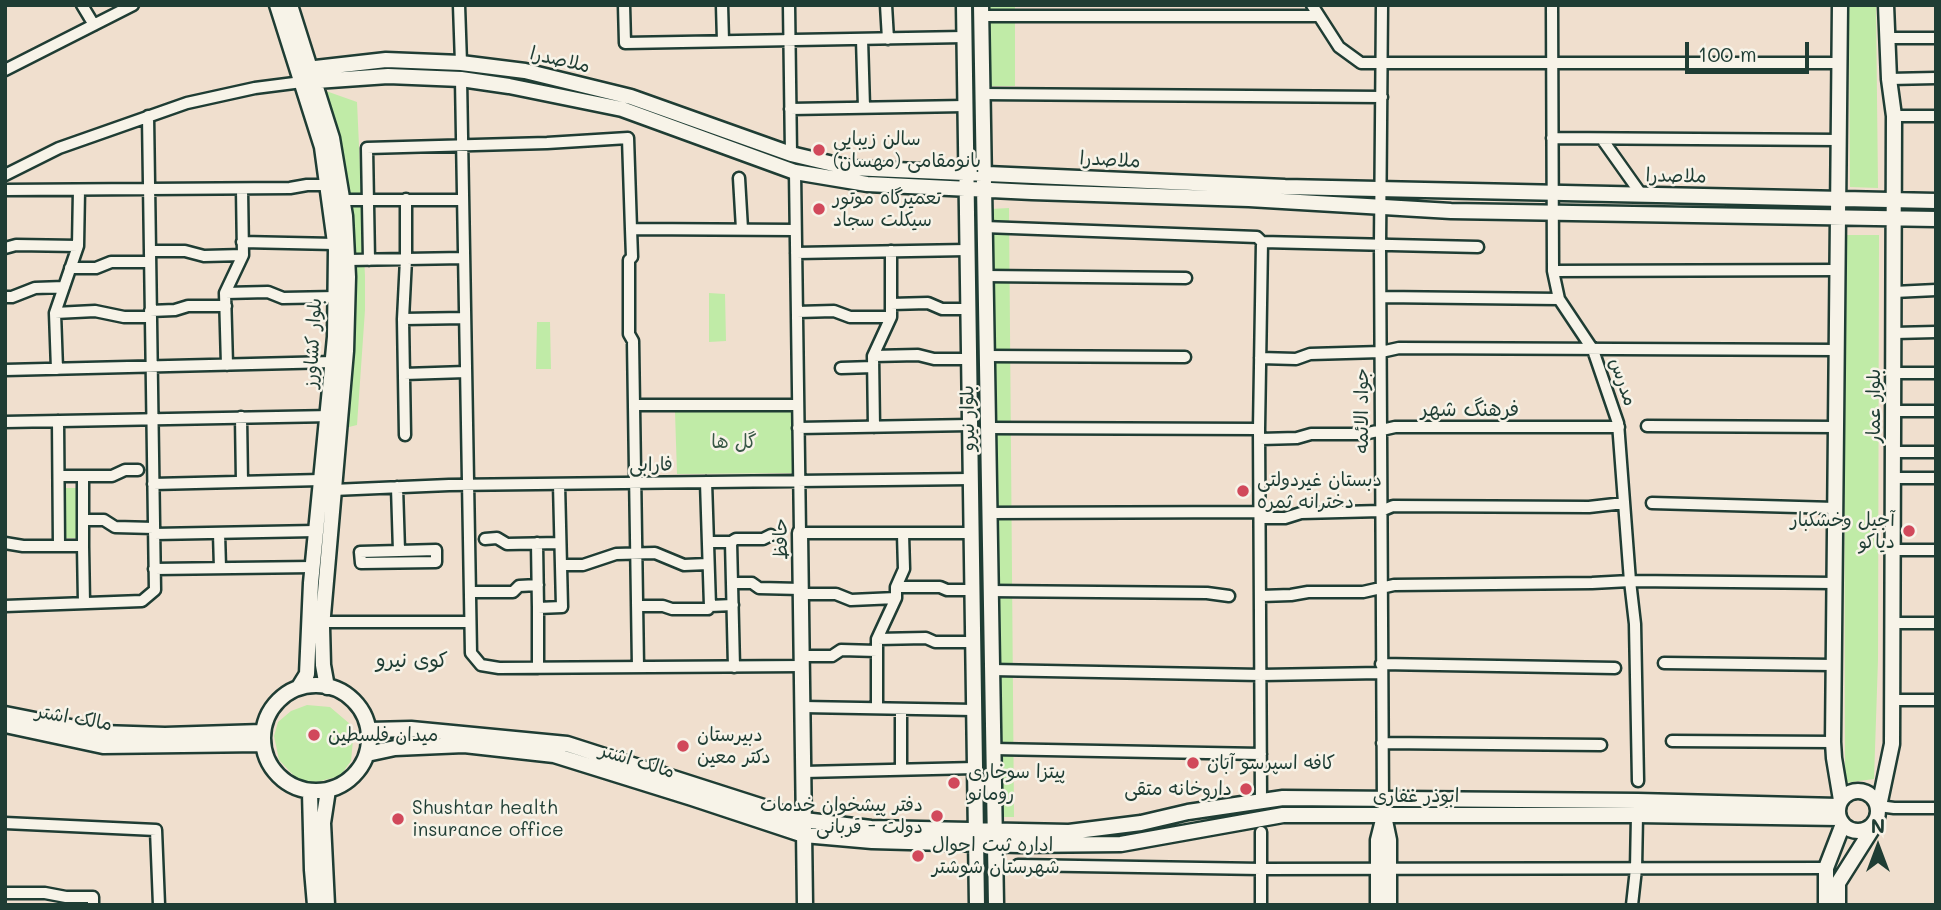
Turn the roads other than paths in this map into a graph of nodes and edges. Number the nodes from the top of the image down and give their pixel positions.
1 (82, 5) edge
2 (133, 5) edge
3 (277, 5) edge
4 (290, 5) edge
5 (459, 5) edge
6 (624, 5) edge
7 (722, 5) edge
8 (789, 5) edge
9 (886, 5) edge
10 (964, 5) edge
11 (1312, 5) edge
12 (1382, 5) edge
13 (1552, 5) edge
14 (1840, 5) edge
15 (1886, 5) edge
16 (981, 11) edge
17 (1318, 16) junction
18 (94, 26) junction
19 (964, 37) junction
20 (1887, 38) junction
21 (1936, 38) edge
22 (862, 39) junction
23 (888, 39) junction
24 (789, 40) junction
25 (723, 41) junction
26 (461, 63) junction
27 (1382, 63) junction
28 (1552, 63) junction
29 (1839, 63) junction
30 (5, 70) edge
31 (306, 75) junction
32 (1936, 78) edge
33 (461, 79) junction
34 (1889, 79) junction
35 (982, 94) junction
36 (1382, 97) junction
37 (965, 106) junction
38 (864, 107) junction
39 (790, 108) junction
40 (148, 116) junction
41 (1894, 116) junction
42 (1936, 116) edge
43 (1552, 138) junction
44 (1602, 139) junction
45 (1839, 140) junction
46 (462, 146) junction
47 (791, 155) junction
48 (794, 173) junction
49 (966, 173) junction
50 (983, 174) junction
51 (5, 175) edge
52 (739, 178) dead end
53 (327, 185) junction
54 (242, 189) junction
55 (966, 189) junction
56 (1381, 189) junction
57 (5, 190) edge
58 (79, 190) junction
59 (149, 190) junction
60 (984, 190) junction
61 (1552, 192) junction
62 (1641, 194) junction
63 (368, 199) junction
64 (405, 199) junction
65 (1808, 199) junction
66 (1838, 199) junction
67 (343, 200) junction
68 (463, 200) junction
69 (1894, 201) junction
70 (1936, 201) edge
71 (1381, 207) junction
72 (1552, 212) junction
73 (1807, 218) junction
74 (1838, 218) junction
75 (1936, 219) edge
76 (1895, 220) junction
77 (984, 227) junction
78 (631, 229) junction
79 (742, 229) junction
80 (795, 230) junction
81 (242, 242) junction
82 (1262, 242) junction
83 (335, 244) junction
84 (1380, 245) junction
85 (78, 246) junction
86 (1478, 247) dead end
87 (5, 248) edge
88 (967, 250) junction
89 (891, 251) junction
90 (796, 253) junction
91 (243, 255) junction
92 (150, 256) junction
93 (464, 258) junction
94 (406, 259) junction
95 (348, 260) junction
96 (369, 260) junction
97 (71, 268) junction
98 (1838, 270) junction
99 (1553, 271) junction
100 (985, 276) junction
101 (1186, 278) dead end
102 (64, 287) junction
103 (1936, 290) edge
104 (1894, 292) junction
105 (225, 293) junction
106 (5, 297) edge
107 (335, 297) junction
108 (1381, 297) junction
109 (1559, 299) junction
110 (891, 304) junction
111 (226, 306) junction
112 (968, 309) junction
113 (797, 312) junction
114 (55, 313) junction
115 (150, 314) junction
116 (891, 317) junction
117 (465, 318) junction
118 (402, 319) junction
119 (1936, 332) edge
120 (1894, 333) junction
121 (1593, 350) junction
122 (1837, 350) junction
123 (1381, 352) junction
124 (873, 356) junction
125 (986, 356) junction
126 (1185, 357) dead end
127 (1260, 358) junction
128 (969, 359) junction
129 (333, 362) junction
130 (227, 365) junction
131 (151, 367) junction
132 (873, 367) junction
133 (841, 368) dead end
134 (57, 369) junction
135 (5, 370) edge
136 (466, 372) junction
137 (1894, 373) junction
138 (1936, 373) edge
139 (404, 374) junction
140 (634, 405) junction
141 (798, 405) junction
142 (1894, 411) junction
143 (1936, 411) edge
144 (334, 416) junction
145 (241, 417) junction
146 (152, 419) junction
147 (58, 421) junction
148 (5, 422) edge
149 (970, 425) junction
150 (1647, 426) dead end
151 (874, 427) junction
152 (1619, 427) junction
153 (1836, 427) junction
154 (798, 428) junction
155 (987, 428) junction
156 (1381, 431) junction
157 (1260, 434) junction
158 (405, 435) dead end
159 (1894, 452) junction
160 (1936, 452) edge
161 (138, 470) dead end
162 (59, 477) junction
163 (83, 477) junction
164 (1893, 478) junction
165 (1936, 478) edge
166 (970, 479) junction
167 (321, 480) junction
168 (799, 481) junction
169 (242, 482) junction
170 (706, 482) junction
171 (635, 483) junction
172 (153, 484) junction
173 (559, 484) junction
174 (468, 485) junction
175 (397, 487) junction
176 (333, 490) junction
177 (1624, 503) junction
178 (1652, 503) dead end
179 (1835, 508) junction
180 (1381, 511) junction
181 (989, 513) junction
182 (1261, 515) junction
183 (83, 520) junction
184 (154, 531) junction
185 (316, 531) junction
186 (219, 533) junction
187 (800, 533) junction
188 (971, 533) junction
189 (903, 534) junction
190 (771, 535) dead end
191 (485, 539) dead end
192 (708, 542) junction
193 (732, 542) junction
194 (5, 543) edge
195 (537, 543) junction
196 (561, 543) junction
197 (59, 546) junction
198 (83, 546) junction
199 (1893, 550) junction
200 (1936, 550) edge
201 (399, 551) junction
202 (636, 553) junction
203 (708, 564) junction
204 (561, 565) junction
205 (313, 567) junction
206 (220, 568) junction
207 (154, 569) junction
208 (1630, 581) junction
209 (733, 583) junction
210 (1835, 583) junction
211 (538, 585) junction
212 (1381, 589) junction
213 (972, 590) junction
214 (801, 591) junction
215 (990, 591) junction
216 (470, 592) junction
217 (896, 593) junction
218 (1229, 596) dead end
219 (1261, 596) junction
220 (84, 603) junction
221 (733, 605) junction
222 (5, 606) edge
223 (637, 606) junction
224 (709, 606) junction
225 (538, 607) junction
226 (322, 622) junction
227 (470, 622) junction
228 (1936, 623) edge
229 (1893, 624) junction
230 (877, 639) junction
231 (973, 642) junction
232 (877, 651) junction
233 (802, 661) junction
234 (1664, 663) dead end
235 (1834, 665) junction
236 (638, 667) junction
237 (734, 667) junction
238 (538, 668) junction
239 (1615, 668) dead end
240 (1381, 669) junction
241 (992, 670) junction
242 (1261, 675) junction
243 (299, 687) junction
244 (327, 687) junction
245 (1892, 700) junction
246 (1936, 700) edge
247 (803, 707) junction
248 (877, 708) junction
249 (901, 709) junction
250 (974, 710) junction
251 (5, 714) edge
252 (5, 725) edge
253 (369, 730) junction
254 (262, 738) junction
255 (1672, 740) dead end
256 (1833, 742) junction
257 (1381, 743) junction
258 (1601, 744) dead end
259 (993, 748) junction
260 (367, 754) junction
261 (1261, 754) junction
262 (975, 768) junction
263 (901, 770) junction
264 (804, 772) junction
265 (1638, 781) dead end
266 (328, 790) junction
267 (310, 792) junction
268 (1383, 799) junction
269 (1261, 801) junction
270 (1936, 808) edge
271 (1840, 812) junction
272 (1882, 812) junction
273 (1637, 815) junction
274 (1384, 816) junction
275 (5, 823) edge
276 (804, 828) junction
277 (1261, 832) dead end
278 (976, 837) junction
279 (995, 837) junction
280 (1018, 865) dead end
281 (1384, 868) junction
282 (1826, 868) junction
283 (1261, 869) junction
284 (1636, 869) junction
285 (5, 893) edge
286 (66, 901) edge
287 (93, 905) edge
288 (159, 905) edge
289 (315, 905) edge
290 (327, 905) edge
291 (806, 905) edge
292 (976, 905) edge
293 (996, 905) edge
294 (1261, 905) edge
295 (1378, 905) edge
296 (1389, 905) edge
297 (1632, 905) edge
298 (1826, 905) edge
299 (1838, 905) edge

1 - 18 street
2 - 18 street
3 - 31 main road, بلوار کشاورز
4 - 31 main road, بلوار کشاورز
5 - 26 street
6 - 25 street
7 - 25 street
8 - 24 street
9 - 23 street
10 - 19 main road, بلوار نیرو
11 - 17 street
12 - 27 street, جواد الائمه
13 - 28 street, مدرس
14 - 29 main road, بلوار عمار
15 - 20 main road, بلوار عمار
16 - 17 street
16 - 35 main road, بلوار نیرو
17 - 27 street
18 - 30 street
19 - 23 street
19 - 37 main road, بلوار نیرو
20 - 21 street
20 - 34 main road, بلوار عمار
22 - 23 street
22 - 24 street
22 - 38 street
24 - 25 street
24 - 39 street
26 - 31 main road, ملاصدرا
26 - 47 main road, ملاصدرا
27 - 28 street
27 - 36 street, جواد الائمه
28 - 29 street
28 - 43 street, مدرس
29 - 45 main road, بلوار عمار
31 - 33 main road, ملاصدرا
31 - 40 street
31 - 53 main road, بلوار کشاورز
31 - 67 main road, بلوار کشاورز
32 - 34 street
33 - 46 street
33 - 48 main road, ملاصدرا
34 - 41 main road, بلوار عمار
35 - 36 street
35 - 50 main road, بلوار نیرو
36 - 56 street, جواد الائمه
37 - 38 street
37 - 49 main road, بلوار نیرو
38 - 39 street
39 - 47 street
40 - 51 street
40 - 59 street
41 - 42 street
41 - 69 main road, بلوار عمار
43 - 44 street
43 - 61 street, مدرس
44 - 45 street
44 - 62 street
45 - 66 main road, بلوار عمار
46 - 63 street
46 - 68 street
46 - 78 street
47 - 49 main road, ملاصدرا
48 - 55 main road, ملاصدرا
48 - 80 street, حافظ
49 - 50 main road, ملاصدرا
49 - 55 main road, بلوار نیرو
50 - 56 main road, ملاصدرا
50 - 60 main road, بلوار نیرو
52 - 79 street
53 - 54 street
53 - 83 main road, بلوار کشاورز
54 - 59 street
54 - 81 street
55 - 60 main road, ملاصدرا
55 - 88 main road, بلوار نیرو
56 - 61 main road, ملاصدرا
56 - 71 street, جواد الائمه
57 - 58 street
58 - 59 street
58 - 85 street
59 - 92 street
60 - 71 main road, ملاصدرا
60 - 77 main road, بلوار نیرو
61 - 62 main road, ملاصدرا
61 - 72 street, مدرس
62 - 65 main road, ملاصدرا
63 - 64 street
63 - 67 street
63 - 96 street
64 - 68 street
64 - 94 street
65 - 66 main road, ملاصدرا
65 - 73 main road
66 - 69 main road, ملاصدرا
66 - 74 main road, بلوار عمار
67 - 95 main road, بلوار کشاورز
68 - 93 street
69 - 70 main road, ملاصدرا
69 - 76 main road, بلوار عمار
71 - 72 main road, ملاصدرا
71 - 84 street, جواد الائمه
72 - 73 main road, ملاصدرا
72 - 99 street, مدرس
73 - 74 main road, ملاصدرا
74 - 76 main road, ملاصدرا
74 - 98 main road, بلوار عمار
75 - 76 main road, ملاصدرا
76 - 104 main road, بلوار عمار
77 - 82 street
77 - 100 main road, بلوار نیرو
78 - 79 street
78 - 140 street
79 - 80 street
80 - 90 street, حافظ
81 - 83 street
81 - 91 street
82 - 84 street
82 - 127 street
83 - 107 main road, بلوار کشاورز
84 - 86 street
84 - 108 street, جواد الائمه
85 - 87 street
85 - 97 street
88 - 89 street
88 - 112 main road, بلوار نیرو
89 - 90 street
89 - 110 street
90 - 113 street, حافظ
91 - 92 street
91 - 105 street
92 - 97 street
92 - 115 street
93 - 94 street
93 - 117 street
94 - 96 street
94 - 118 street
95 - 96 street
95 - 144 main road, بلوار کشاورز
97 - 102 street
98 - 99 street
98 - 122 main road, بلوار عمار
99 - 109 street, مدرس
100 - 101 street
100 - 125 main road, بلوار نیرو
102 - 106 street
102 - 114 street
103 - 104 street
104 - 120 main road, بلوار عمار
105 - 107 street
105 - 111 street
107 - 129 main road, بلوار کشاورز
108 - 109 street
108 - 123 street, جواد الائمه
109 - 121 street, مدرس
110 - 112 street
110 - 116 street
111 - 115 street
111 - 130 street
112 - 128 main road, بلوار نیرو
113 - 116 street
113 - 141 street, حافظ
114 - 115 street
114 - 134 street
115 - 131 street
116 - 124 street
117 - 118 street
117 - 136 street
118 - 139 street
119 - 120 street
120 - 137 main road, بلوار عمار
121 - 122 street
121 - 123 street
121 - 152 street, مدرس
122 - 153 main road, بلوار عمار
123 - 127 street
123 - 156 street, جواد الائمه
124 - 128 street
124 - 132 street
125 - 126 street
125 - 155 main road, بلوار نیرو
127 - 157 street
128 - 149 main road, بلوار نیرو
129 - 130 street
129 - 144 main road, بلوار کشاورز
130 - 131 street
131 - 134 street
131 - 146 street
132 - 133 street
132 - 151 street
134 - 135 street
136 - 139 street
136 - 174 street
137 - 138 street
137 - 142 main road, بلوار عمار
139 - 158 street
140 - 141 street
140 - 171 street
141 - 154 street, حافظ
142 - 143 street
142 - 159 main road, بلوار عمار
144 - 145 street
144 - 167 main road, بلوار کشاورز
144 - 176 main road, بلوار کشاورز
145 - 146 street
145 - 169 street
146 - 147 street
146 - 172 street
147 - 148 street
147 - 162 street
149 - 151 street
149 - 166 main road, بلوار نیرو
150 - 153 street
151 - 154 street
152 - 156 street
152 - 177 street, مدرس
153 - 179 main road, بلوار عمار
154 - 168 street, حافظ
155 - 157 street
155 - 181 main road, بلوار نیرو
156 - 157 street
156 - 180 street, جواد الائمه
157 - 182 street
159 - 160 street
159 - 164 main road, بلوار عمار
161 - 163 street
162 - 163 street
162 - 197 street
163 - 183 street
164 - 165 street
164 - 199 main road, بلوار عمار
166 - 168 street, فارابی
166 - 188 main road, بلوار نیرو
167 - 169 street
167 - 185 main road, بلوار کشاورز
168 - 170 street, فارابی
168 - 187 street, حافظ
169 - 172 street
170 - 171 street, فارابی
170 - 192 street
171 - 173 street, فارابی
171 - 202 street
172 - 184 street
173 - 174 street, فارابی
173 - 196 street
174 - 175 street, فارابی
174 - 216 street
175 - 176 street, فارابی
175 - 201 street
176 - 226 main road, بلوار کشاورز
177 - 180 street
177 - 208 street, مدرس
178 - 179 street
179 - 210 main road, بلوار عمار
180 - 182 street
180 - 212 street, جواد الائمه
181 - 182 street
181 - 215 main road, بلوار نیرو
182 - 219 street
183 - 184 street
183 - 198 street
184 - 186 street
184 - 207 street
185 - 186 street
185 - 205 main road, بلوار کشاورز
186 - 206 street
187 - 189 street
187 - 214 main road, حافظ
188 - 189 street
188 - 213 main road, بلوار نیرو
189 - 217 street
190 - 193 street
191 - 195 street
192 - 193 street
192 - 203 street
193 - 209 street
194 - 197 street
195 - 196 street
195 - 211 street
196 - 204 street
197 - 198 street
198 - 220 street
199 - 200 street
199 - 229 main road, بلوار عمار
201 - 201 street
202 - 203 street
202 - 204 street
202 - 223 street
203 - 224 street
204 - 225 street
205 - 206 street
205 - 243 main road, بلوار کشاورز
206 - 207 street
207 - 220 street
208 - 210 street
208 - 212 street
208 - 265 street, مدرس
209 - 214 street
209 - 221 street
210 - 235 main road, بلوار عمار
211 - 216 street
211 - 225 street
212 - 219 street
212 - 240 street, جواد الائمه
213 - 217 street
213 - 231 main road, بلوار نیرو
214 - 217 street
214 - 233 main road, حافظ
215 - 218 street
215 - 241 main road, بلوار نیرو
216 - 227 street
217 - 230 street
219 - 242 street
220 - 222 street
221 - 224 street
221 - 237 street
223 - 224 street
223 - 236 street
225 - 238 street
226 - 227 street
226 - 244 main road, بلوار کشاورز
227 - 238 street
228 - 229 street
229 - 245 main road, بلوار عمار
230 - 231 street
230 - 232 street
231 - 250 main road, بلوار نیرو
232 - 233 street
232 - 248 street
233 - 237 street
233 - 247 main road, حافظ
234 - 235 street
235 - 256 main road, بلوار عمار
236 - 237 street
236 - 238 street
239 - 240 street
240 - 242 street
240 - 257 street, جواد الائمه
241 - 242 street
241 - 259 main road, بلوار نیرو
242 - 261 street
243 - 244 main road
243 - 254 main road
244 - 253 main road
245 - 246 street
245 - 272 main road, بلوار عمار
247 - 248 street
247 - 264 main road, حافظ
248 - 249 street
249 - 250 street
249 - 263 street
250 - 262 main road, بلوار نیرو
251 - 254 main road, مالک اشتر
252 - 254 main road, مالک اشتر
253 - 260 main road
253 - 276 main road, مالک اشتر
254 - 267 main road
255 - 256 street
256 - 271 main road, بلوار عمار
257 - 258 street
257 - 268 street, جواد الائمه
259 - 261 street
259 - 279 main road, بلوار نیرو
260 - 266 main road
260 - 276 main road, مالک اشتر
261 - 269 street
262 - 263 street
262 - 278 main road, بلوار نیرو
263 - 264 street
264 - 276 main road, حافظ
266 - 267 main road
266 - 290 main road
267 - 289 main road
268 - 269 main road, ابوذر غفاری
268 - 271 main road, ابوذر غفاری
268 - 274 street, جواد الائمه
269 - 279 main road, ابوذر غفاری
270 - 272 street
271 - 272 main road
271 - 272 main road
271 - 273 main road, ابوذر غفاری
271 - 282 main road
272 - 299 main road, بلوار عمار
273 - 274 main road, ابوذر غفاری
273 - 284 street
274 - 279 main road, ابوذر غفاری
274 - 281 main road, جواد الائمه
275 - 288 street
276 - 278 main road, مالک اشتر
276 - 291 main road, حافظ
277 - 283 street
278 - 279 main road, مالک اشتر
278 - 292 main road, بلوار نیرو
279 - 293 main road, بلوار نیرو
280 - 283 street
281 - 283 street
281 - 284 street
281 - 295 main road, جواد الائمه
281 - 296 main road, جواد الائمه
282 - 284 street
282 - 298 main road
283 - 294 street
284 - 297 street
285 - 286 street
286 - 287 street

